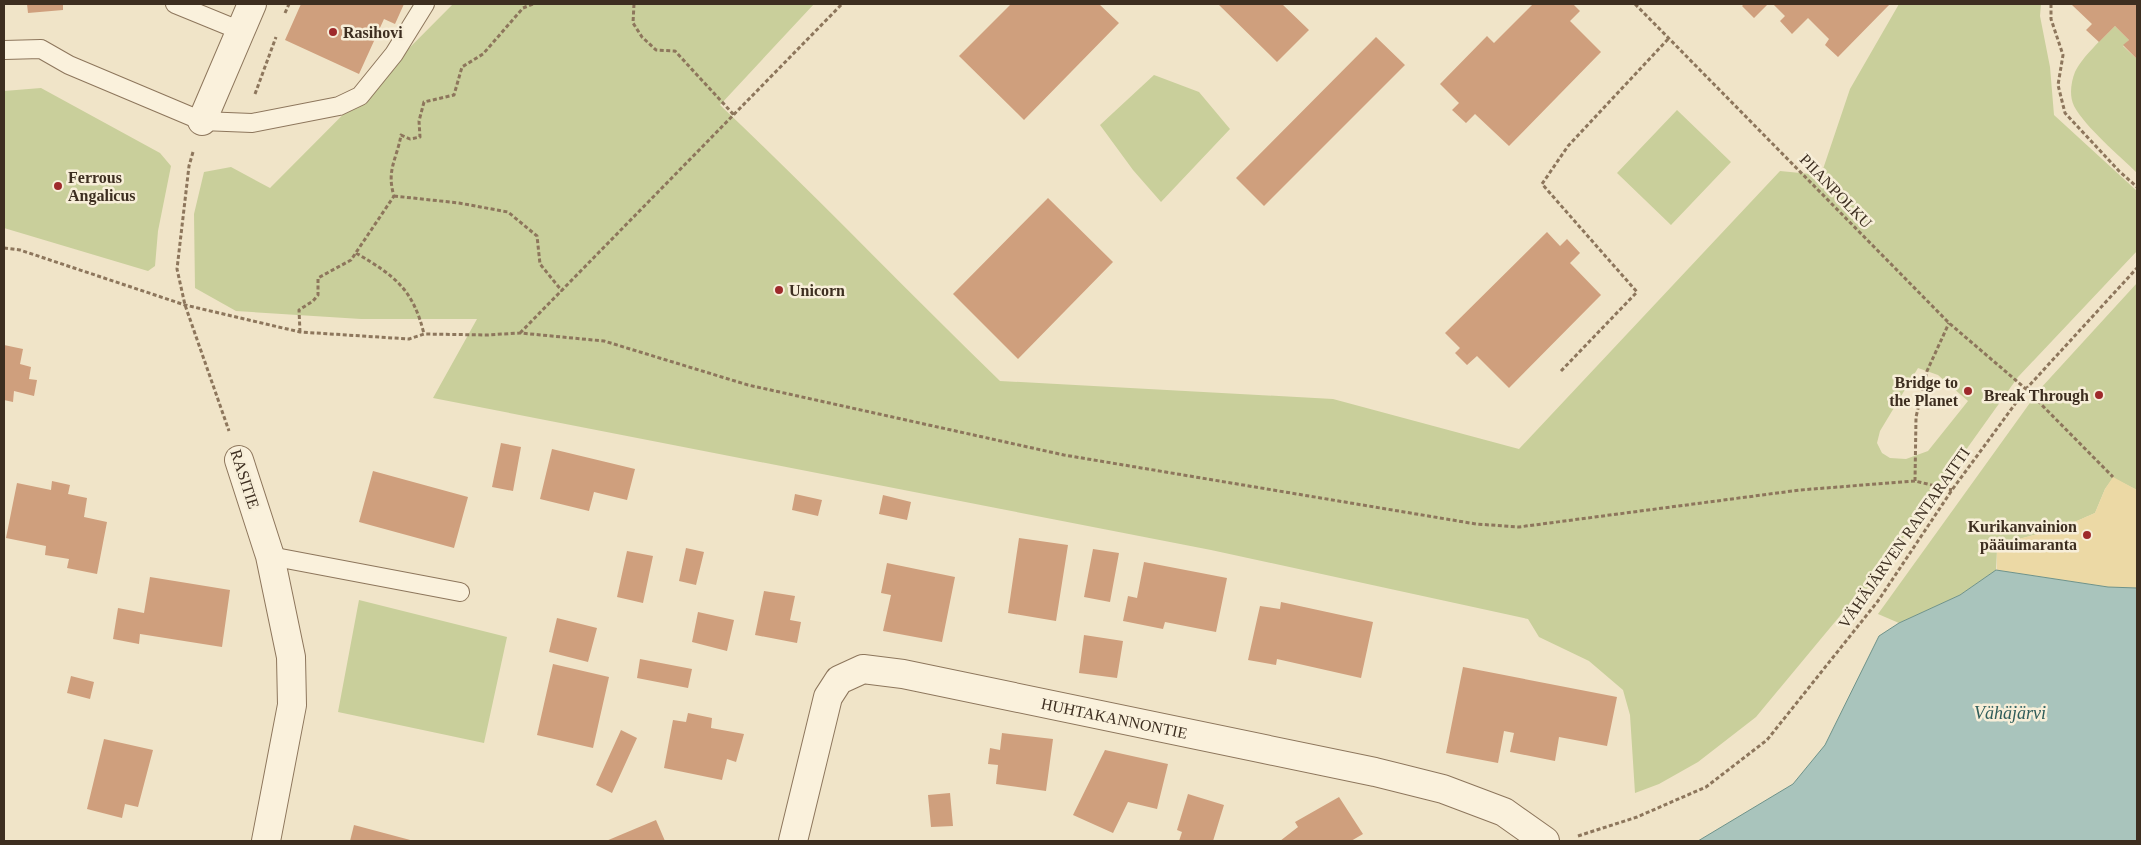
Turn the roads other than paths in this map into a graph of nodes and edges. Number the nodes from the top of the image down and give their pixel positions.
1 (175, 4) edge
2 (252, 4) edge
3 (426, 4) edge
4 (241, 31) junction
5 (4, 50) edge
6 (202, 121) junction
7 (239, 460) road end
8 (270, 556) junction
9 (460, 592) dead end
10 (1557, 840) edge
11 (266, 841) edge
12 (793, 841) edge

1 - 4 lane
2 - 4 street
3 - 6 lane
4 - 6 street
5 - 6 lane
7 - 8 street, RASITIE
8 - 9 lane
8 - 11 street, RASITIE
10 - 12 street, HUHTAKANNONTIE

